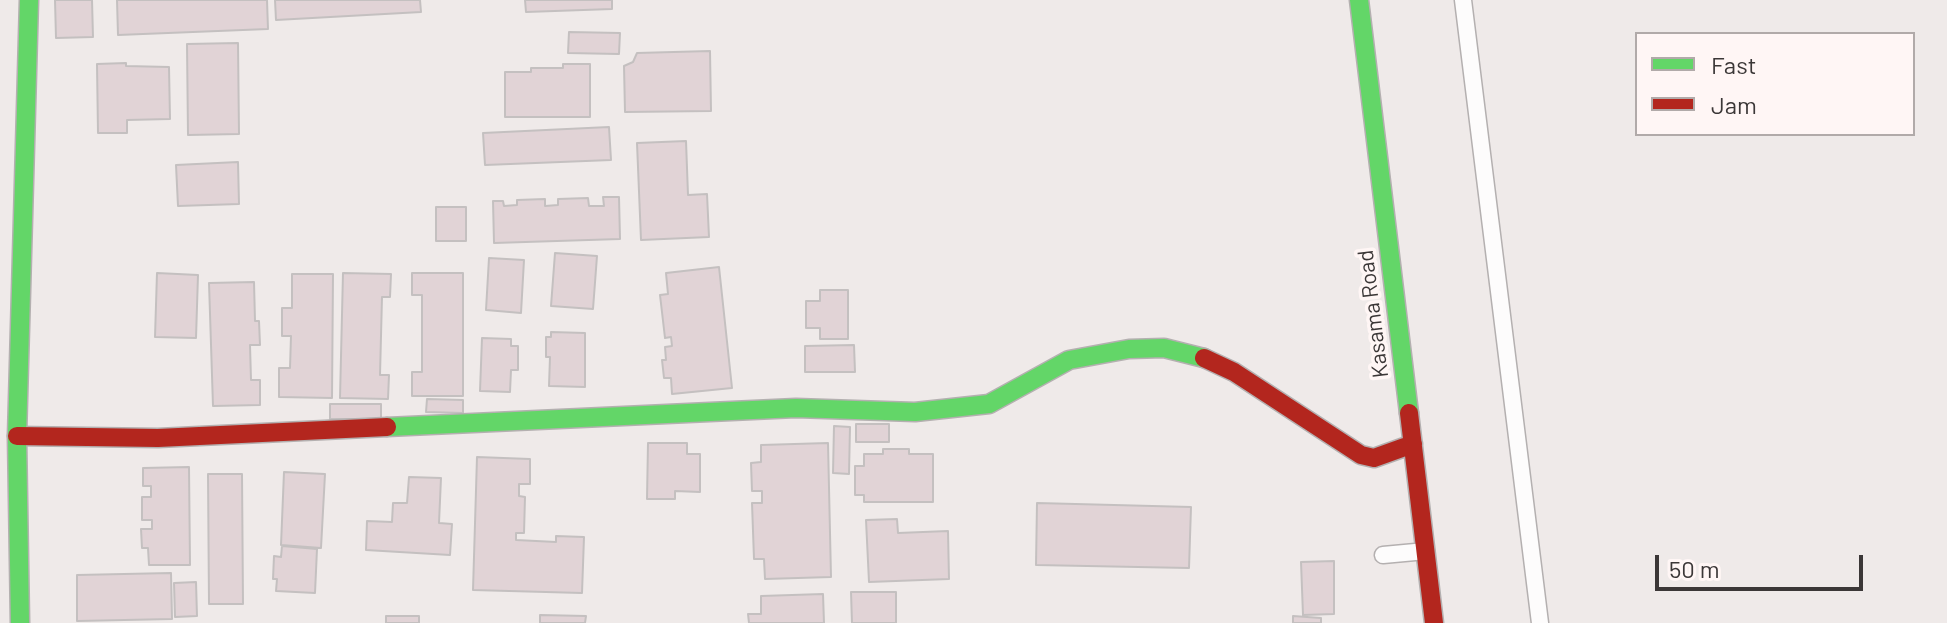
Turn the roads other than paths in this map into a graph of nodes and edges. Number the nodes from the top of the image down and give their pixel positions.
1 (29, 0) edge
2 (1359, 0) edge
3 (1463, 0) edge
4 (17, 436) junction
5 (1413, 444) junction
6 (1426, 551) junction
7 (1383, 555) dead end
8 (20, 623) edge
9 (1434, 623) edge
10 (1540, 623) edge

1 - 4 street
2 - 5 street, Kasama Road
3 - 10 lane
4 - 5 street
4 - 8 street
5 - 6 street, Kasama Road
6 - 7 lane
6 - 9 street, Kasama Road

